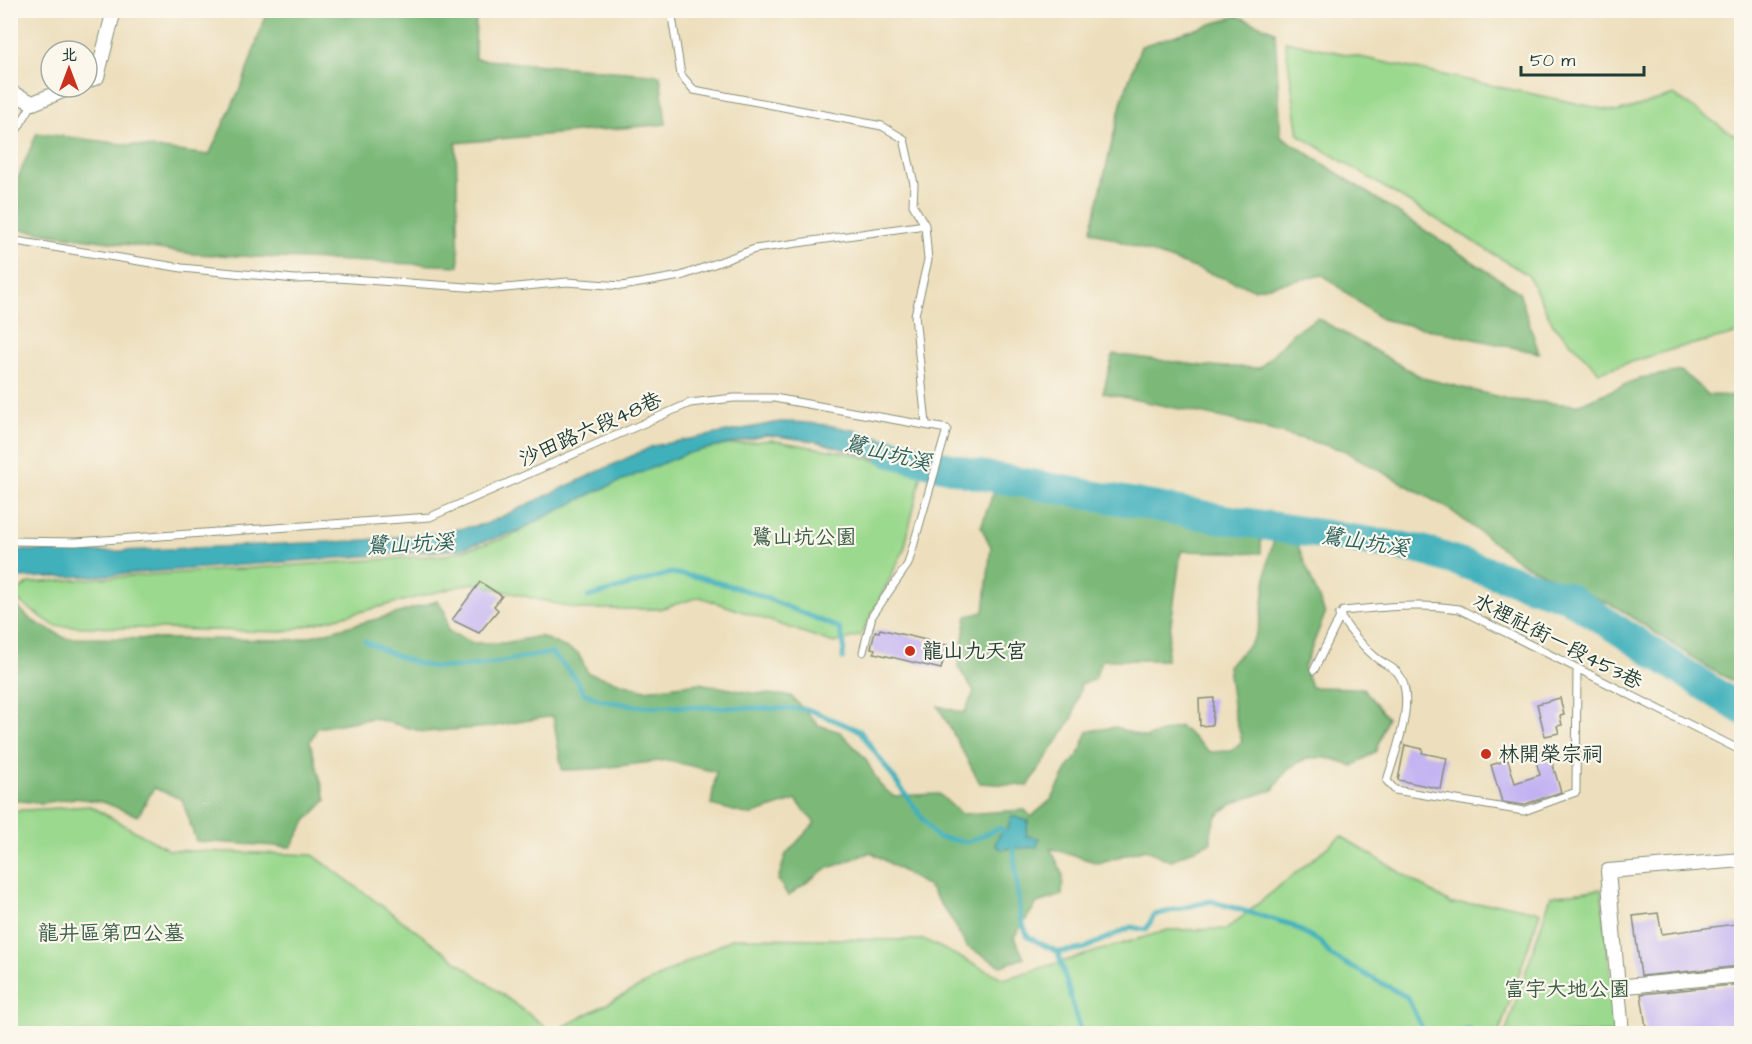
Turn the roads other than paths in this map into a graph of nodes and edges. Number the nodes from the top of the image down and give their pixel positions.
1 (114, 10) edge
2 (671, 10) edge
3 (99, 69) edge
4 (10, 92) edge
5 (43, 99) edge
6 (33, 103) junction
7 (10, 141) edge
8 (925, 225) junction
9 (10, 240) edge
10 (926, 424) junction
11 (10, 542) edge
12 (1339, 615) junction
13 (862, 652) dead end
14 (1577, 668) junction
15 (1314, 670) dead end
16 (1742, 751) edge
17 (1742, 860) edge
18 (1742, 975) edge
19 (1616, 987) junction
20 (1622, 1034) edge

1 - 3 street
2 - 8 lane
4 - 6 street
5 - 6 street
6 - 7 lane
8 - 9 lane
8 - 10 lane
10 - 11 lane, 沙田路六段48巷
10 - 13 lane, 沙田路六段48巷
12 - 14 lane, 水裡社街一段453巷
12 - 14 lane
12 - 15 lane
14 - 16 lane, 水裡社街一段453巷
17 - 19 street
18 - 19 street
19 - 20 street

